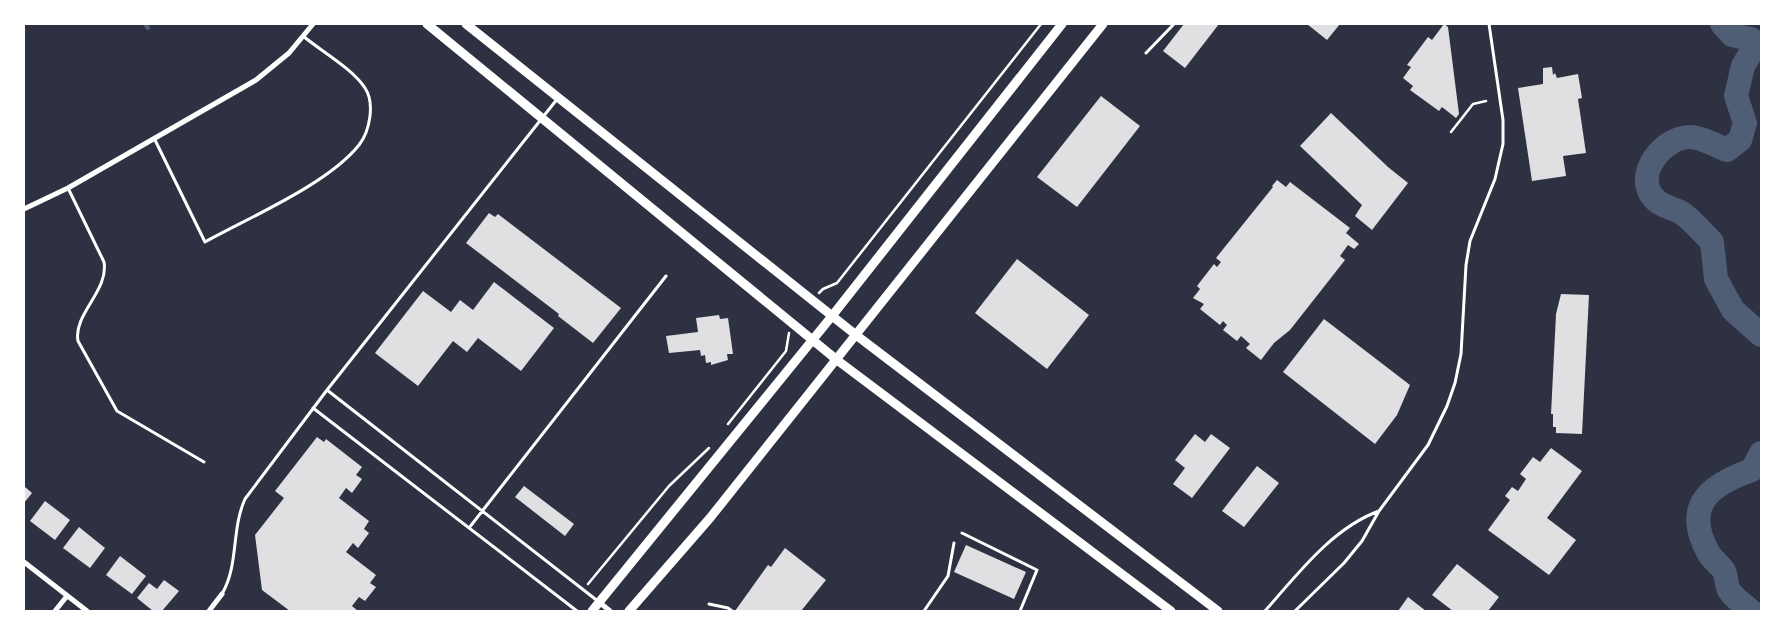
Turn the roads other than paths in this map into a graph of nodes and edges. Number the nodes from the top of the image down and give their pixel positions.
1 (313, 24) edge
2 (427, 24) edge
3 (466, 24) edge
4 (1062, 24) edge
5 (1103, 24) edge
6 (1174, 24) edge
7 (1489, 24) edge
8 (303, 36) junction
9 (1146, 53) dead end
10 (558, 98) junction
11 (542, 118) junction
12 (155, 140) junction
13 (68, 188) junction
14 (24, 208) edge
15 (666, 276) dead end
16 (832, 316) junction
17 (856, 335) junction
18 (813, 340) junction
19 (836, 360) junction
20 (327, 390) junction
21 (313, 408) junction
22 (204, 462) dead end
23 (482, 511) junction
24 (1379, 511) junction
25 (469, 528) junction
26 (962, 533) dead end
27 (954, 544) dead end
28 (24, 562) edge
29 (222, 594) joint
30 (67, 596) junction
31 (599, 602) junction
32 (709, 604) dead end
33 (1020, 610) edge
34 (55, 611) edge
35 (86, 611) edge
36 (209, 611) edge
37 (577, 611) edge
38 (592, 611) edge
39 (610, 611) edge
40 (629, 611) edge
41 (732, 611) edge
42 (924, 611) edge
43 (1171, 611) edge
44 (1218, 611) edge
45 (1265, 611) edge
46 (1295, 611) edge

1 - 8 street
2 - 11 main road
3 - 10 main road
4 - 16 main road
5 - 17 main road
6 - 9 lane
7 - 24 lane
8 - 12 street
8 - 12 lane
10 - 11 lane
10 - 16 main road
11 - 18 main road
11 - 20 lane
12 - 13 street
13 - 14 street
13 - 22 lane
15 - 23 lane
16 - 17 main road
16 - 18 main road
17 - 19 main road
17 - 44 main road
18 - 19 main road
18 - 31 main road
19 - 40 main road
19 - 43 main road
20 - 21 lane
20 - 23 lane
21 - 25 lane
21 - 29 lane
23 - 25 lane
23 - 31 lane
24 - 45 lane
24 - 46 lane
25 - 37 lane
26 - 33 lane
27 - 42 lane
28 - 30 street
29 - 36 street
30 - 34 street
30 - 35 street
31 - 38 main road
31 - 39 street
32 - 41 lane

